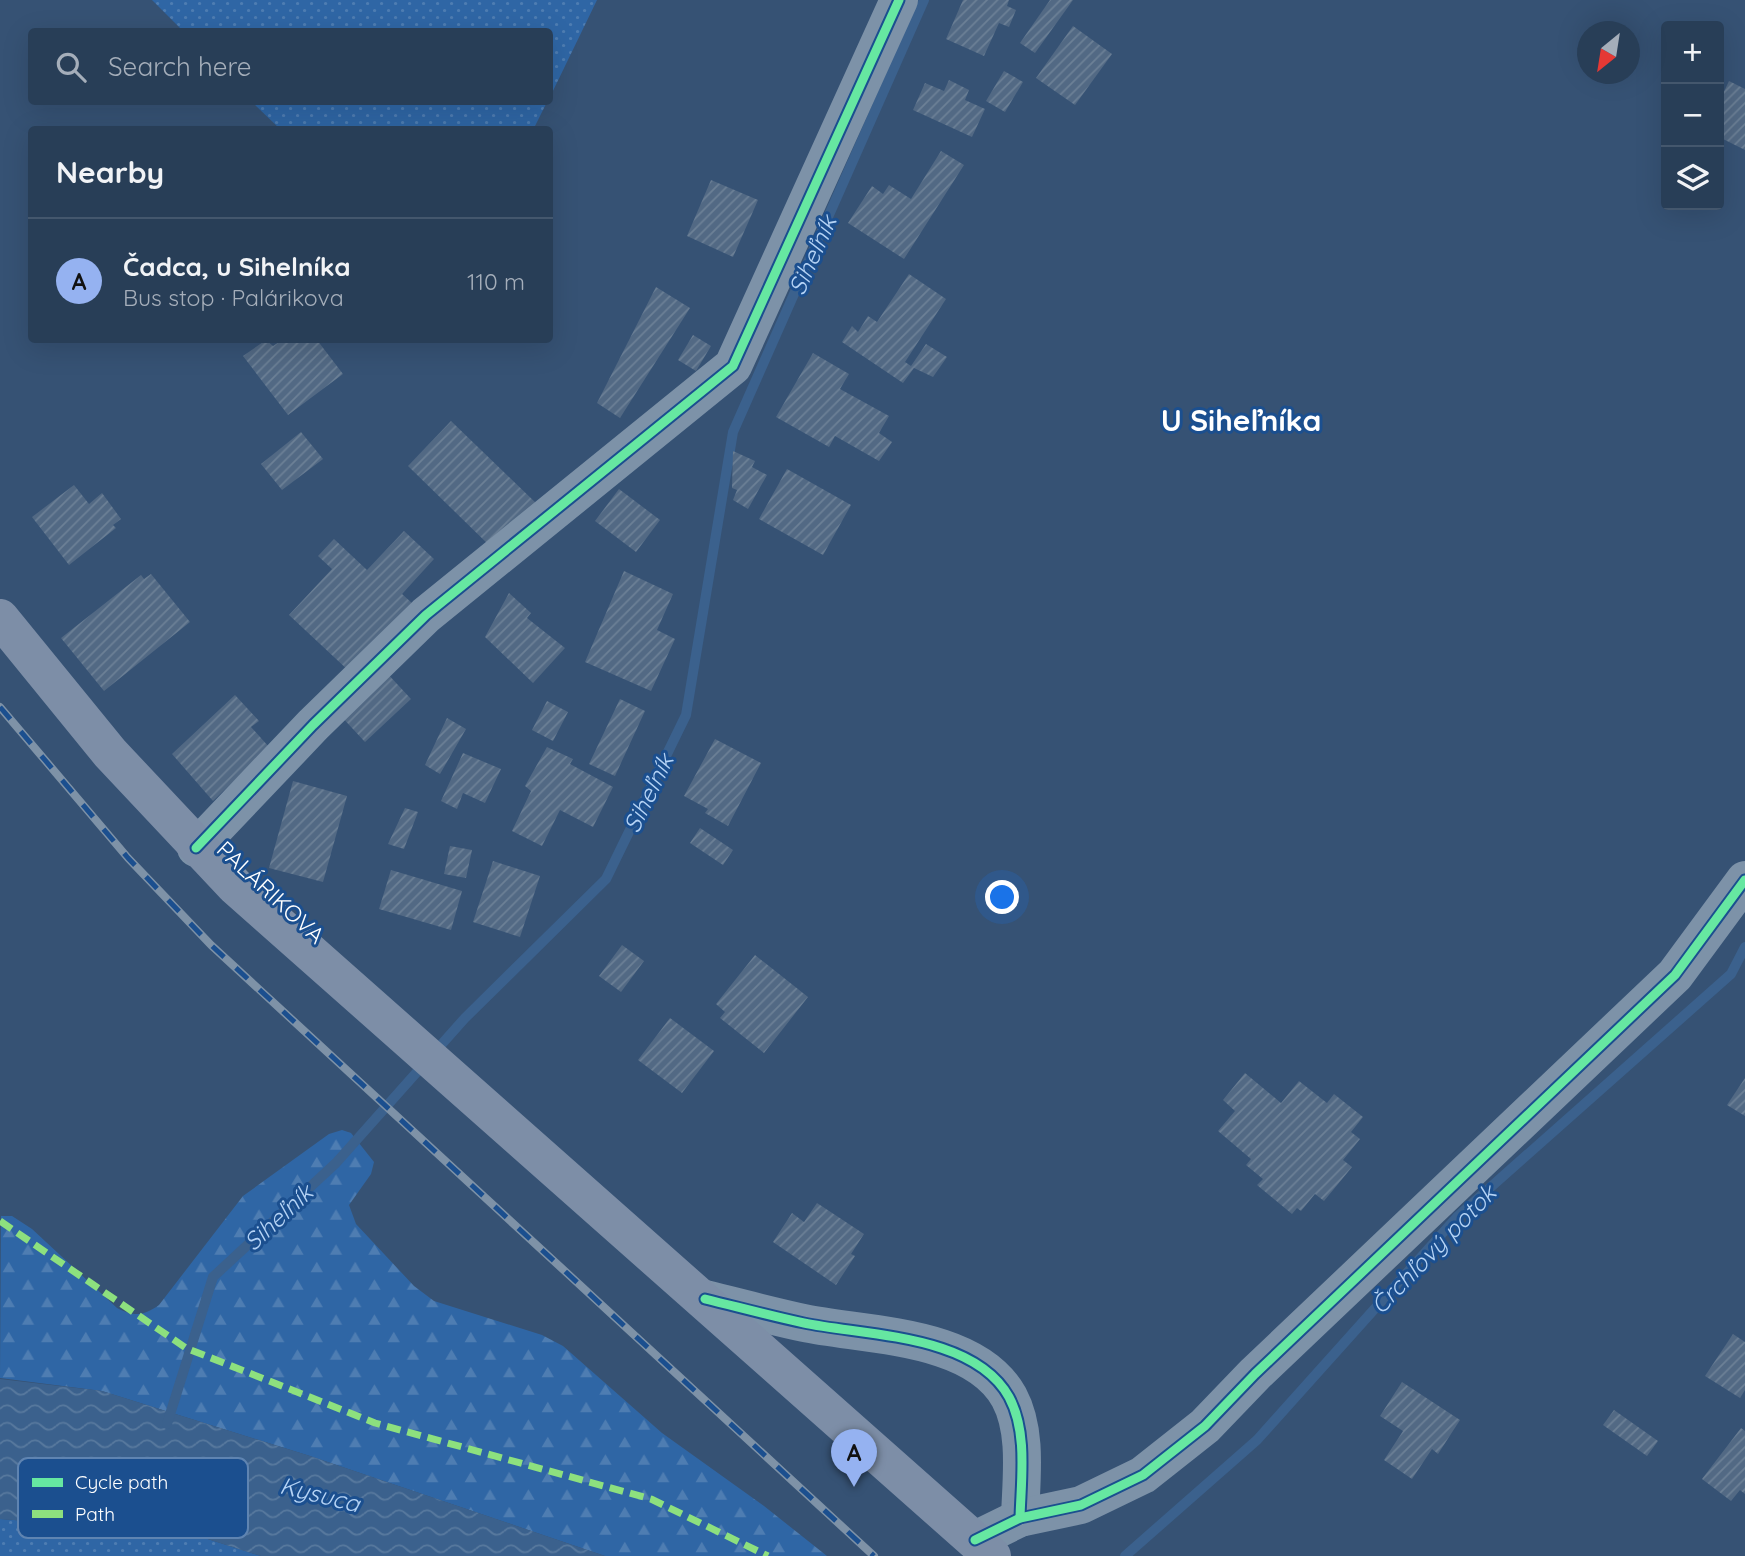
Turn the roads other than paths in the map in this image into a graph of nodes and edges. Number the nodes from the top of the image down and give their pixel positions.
1 (899, 0) edge
2 (0, 618) edge
3 (196, 848) junction
4 (1745, 880) edge
5 (705, 1299) junction
6 (1020, 1518) junction
7 (984, 1548) edge

1 - 3 street
2 - 3 main road, PALÁRIKOVA
3 - 5 main road, PALÁRIKOVA
4 - 6 street
5 - 6 street
5 - 7 main road, PALÁRIKOVA
6 - 7 street

